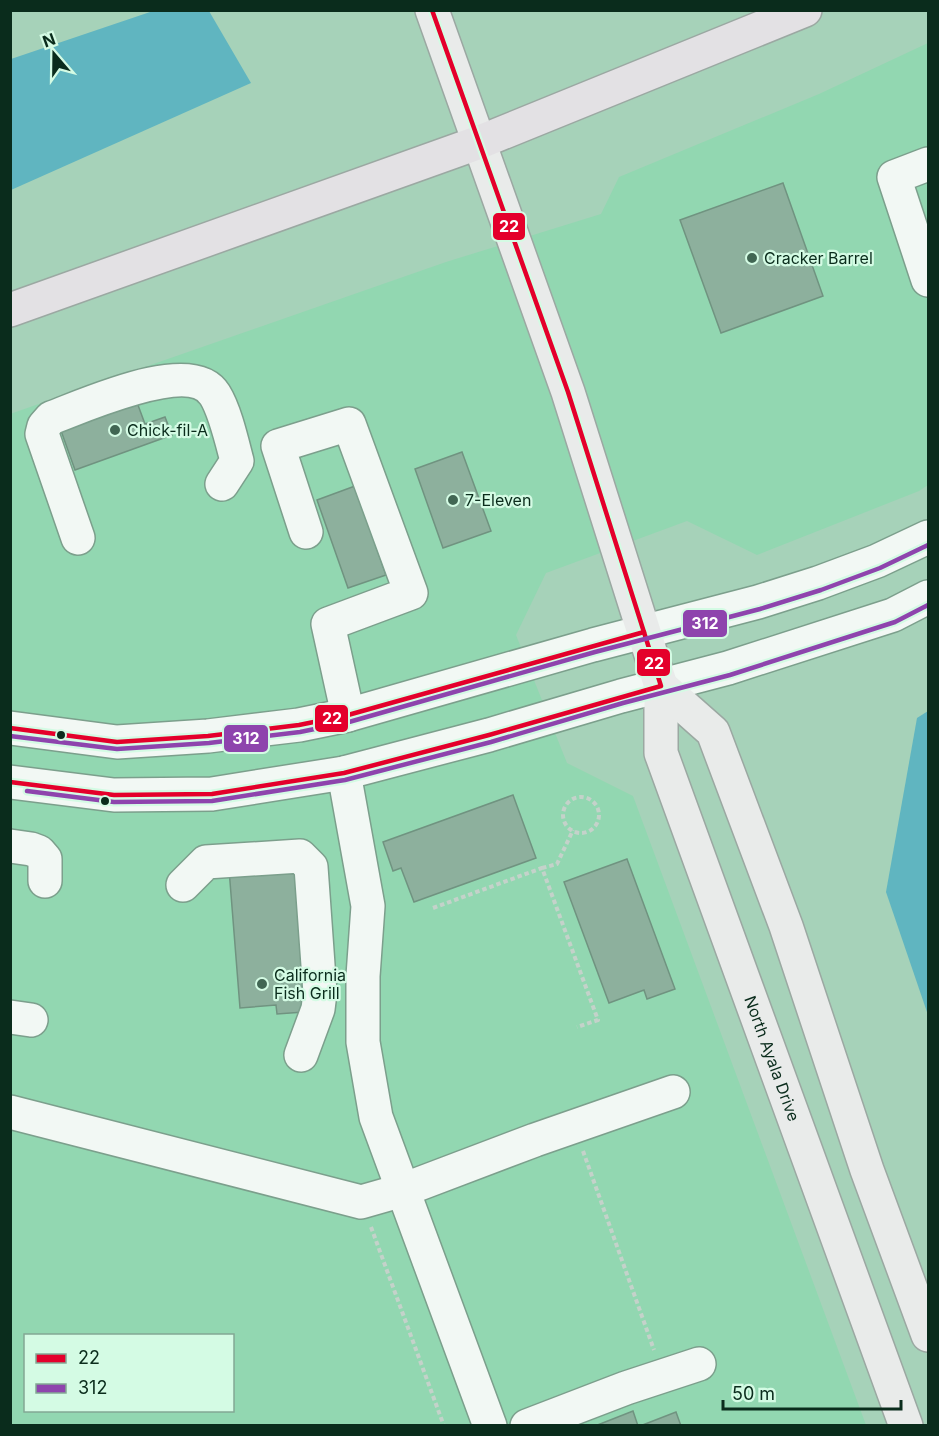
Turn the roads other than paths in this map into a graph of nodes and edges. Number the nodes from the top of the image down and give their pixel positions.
1 (432, 10) edge
2 (805, 10) edge
3 (480, 142) junction
4 (928, 164) edge
5 (928, 280) edge
6 (10, 310) edge
7 (222, 484) dead end
8 (306, 532) dead end
9 (928, 537) edge
10 (78, 538) dead end
11 (928, 577) edge
12 (928, 597) edge
13 (893, 615) junction
14 (644, 632) junction
15 (662, 686) junction
16 (348, 715) junction
17 (10, 728) edge
18 (344, 773) junction
19 (10, 782) edge
20 (10, 846) edge
21 (45, 881) dead end
22 (183, 885) dead end
23 (301, 1055) dead end
24 (673, 1092) dead end
25 (10, 1112) edge
26 (403, 1190) junction
27 (928, 1335) edge
28 (699, 1364) dead end
29 (490, 1425) edge
30 (527, 1425) edge
31 (906, 1425) edge

1 - 3 main road, North Ayala Drive
2 - 3 highway
3 - 6 highway
3 - 14 main road, North Ayala Drive
4 - 5 street
7 - 10 street
8 - 16 street
9 - 14 street
11 - 13 street
12 - 13 street
13 - 15 street
14 - 15 main road, North Ayala Drive
14 - 16 street
15 - 18 street
15 - 27 main road, North Ayala Drive
15 - 31 main road, North Ayala Drive
16 - 17 street
18 - 19 street
18 - 26 street
20 - 21 street
22 - 23 street
24 - 26 street
25 - 26 street
26 - 29 street
28 - 30 street

